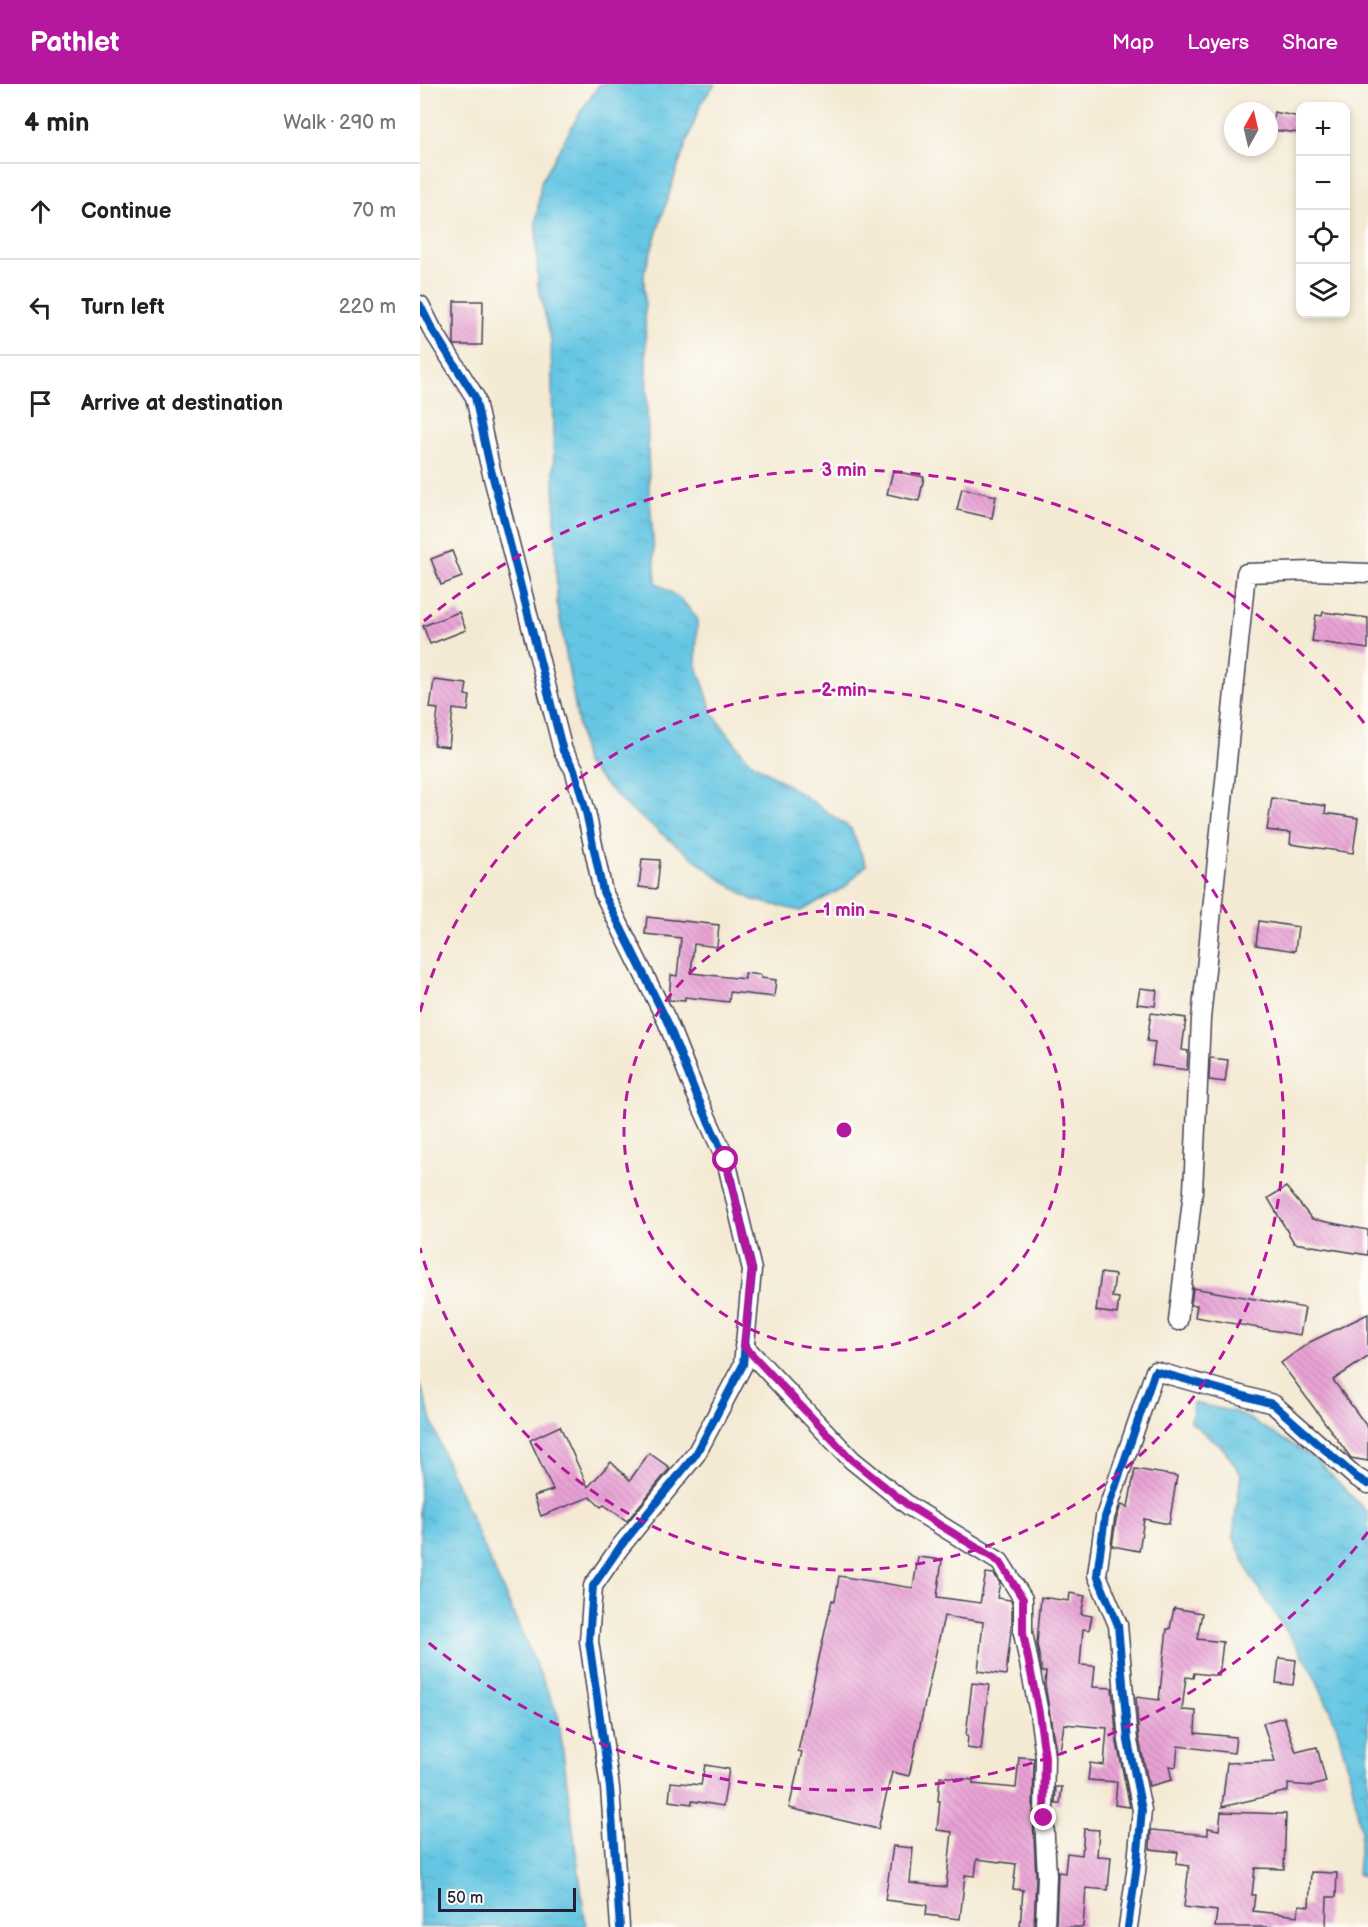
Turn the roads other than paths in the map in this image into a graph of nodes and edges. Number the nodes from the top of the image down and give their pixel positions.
1 (420, 305) edge
2 (1368, 573) edge
3 (1178, 1321) dead end
4 (744, 1346) junction
5 (1368, 1484) edge
6 (620, 1927) edge
7 (1045, 1927) edge
8 (1128, 1927) edge

1 - 4 street
2 - 3 street
4 - 6 street
4 - 7 street
5 - 8 street

